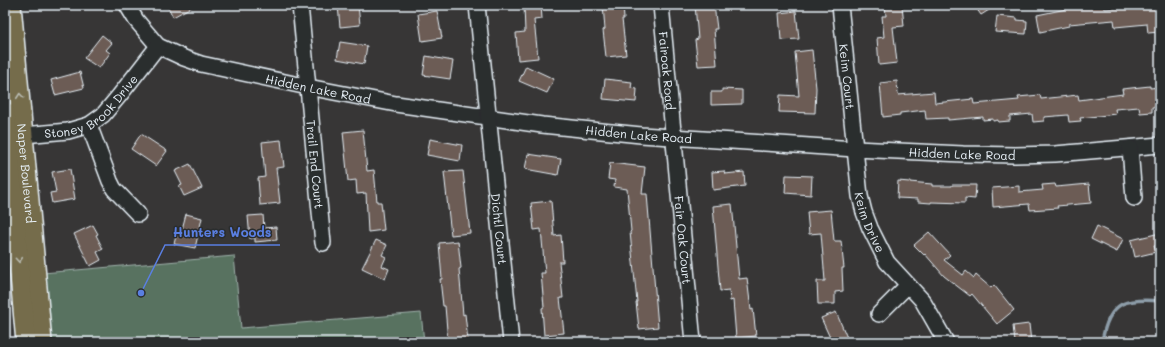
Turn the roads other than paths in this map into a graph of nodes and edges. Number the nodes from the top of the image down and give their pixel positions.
1 (11, 5) edge
2 (127, 5) edge
3 (300, 5) edge
4 (477, 5) edge
5 (661, 5) edge
6 (840, 5) edge
7 (158, 46) junction
8 (308, 87) junction
9 (5, 112) edge
10 (488, 117) junction
11 (89, 125) junction
12 (15, 136) junction
13 (674, 137) junction
14 (1160, 145) edge
15 (1130, 148) junction
16 (855, 149) junction
17 (1134, 198) dead end
18 (138, 214) dead end
19 (323, 242) dead end
20 (908, 285) junction
21 (879, 314) dead end
22 (26, 342) edge
23 (42, 342) edge
24 (511, 342) edge
25 (693, 342) edge
26 (946, 342) edge

12 -> 1 main road, Naper Boulevard
2 - 7 street
3 - 8 street, Trail End Court
4 - 10 street, Dichtl Court
5 - 13 street, Fairoak Road
6 - 16 street, Keim Court
7 - 8 street, Hidden Lake Road
7 - 11 street, Stoney Brook Drive
8 - 10 street, Hidden Lake Road
8 - 19 street, Trail End Court
9 - 12 main road, Naper Boulevard
10 - 13 street, Hidden Lake Road
10 - 24 street, Dichtl Court
11 - 12 street, Stoney Brook Drive
11 - 18 street
12 -> 22 main road, Naper Boulevard
12 - 23 main road, Naper Boulevard
13 - 16 street, Hidden Lake Road
13 - 25 street, Fair Oak Court
14 - 15 street, Hidden Lake Road
15 - 16 street, Hidden Lake Road
15 - 17 street
16 - 20 street, Keim Drive
20 - 21 street
20 - 26 street, Keim Drive

